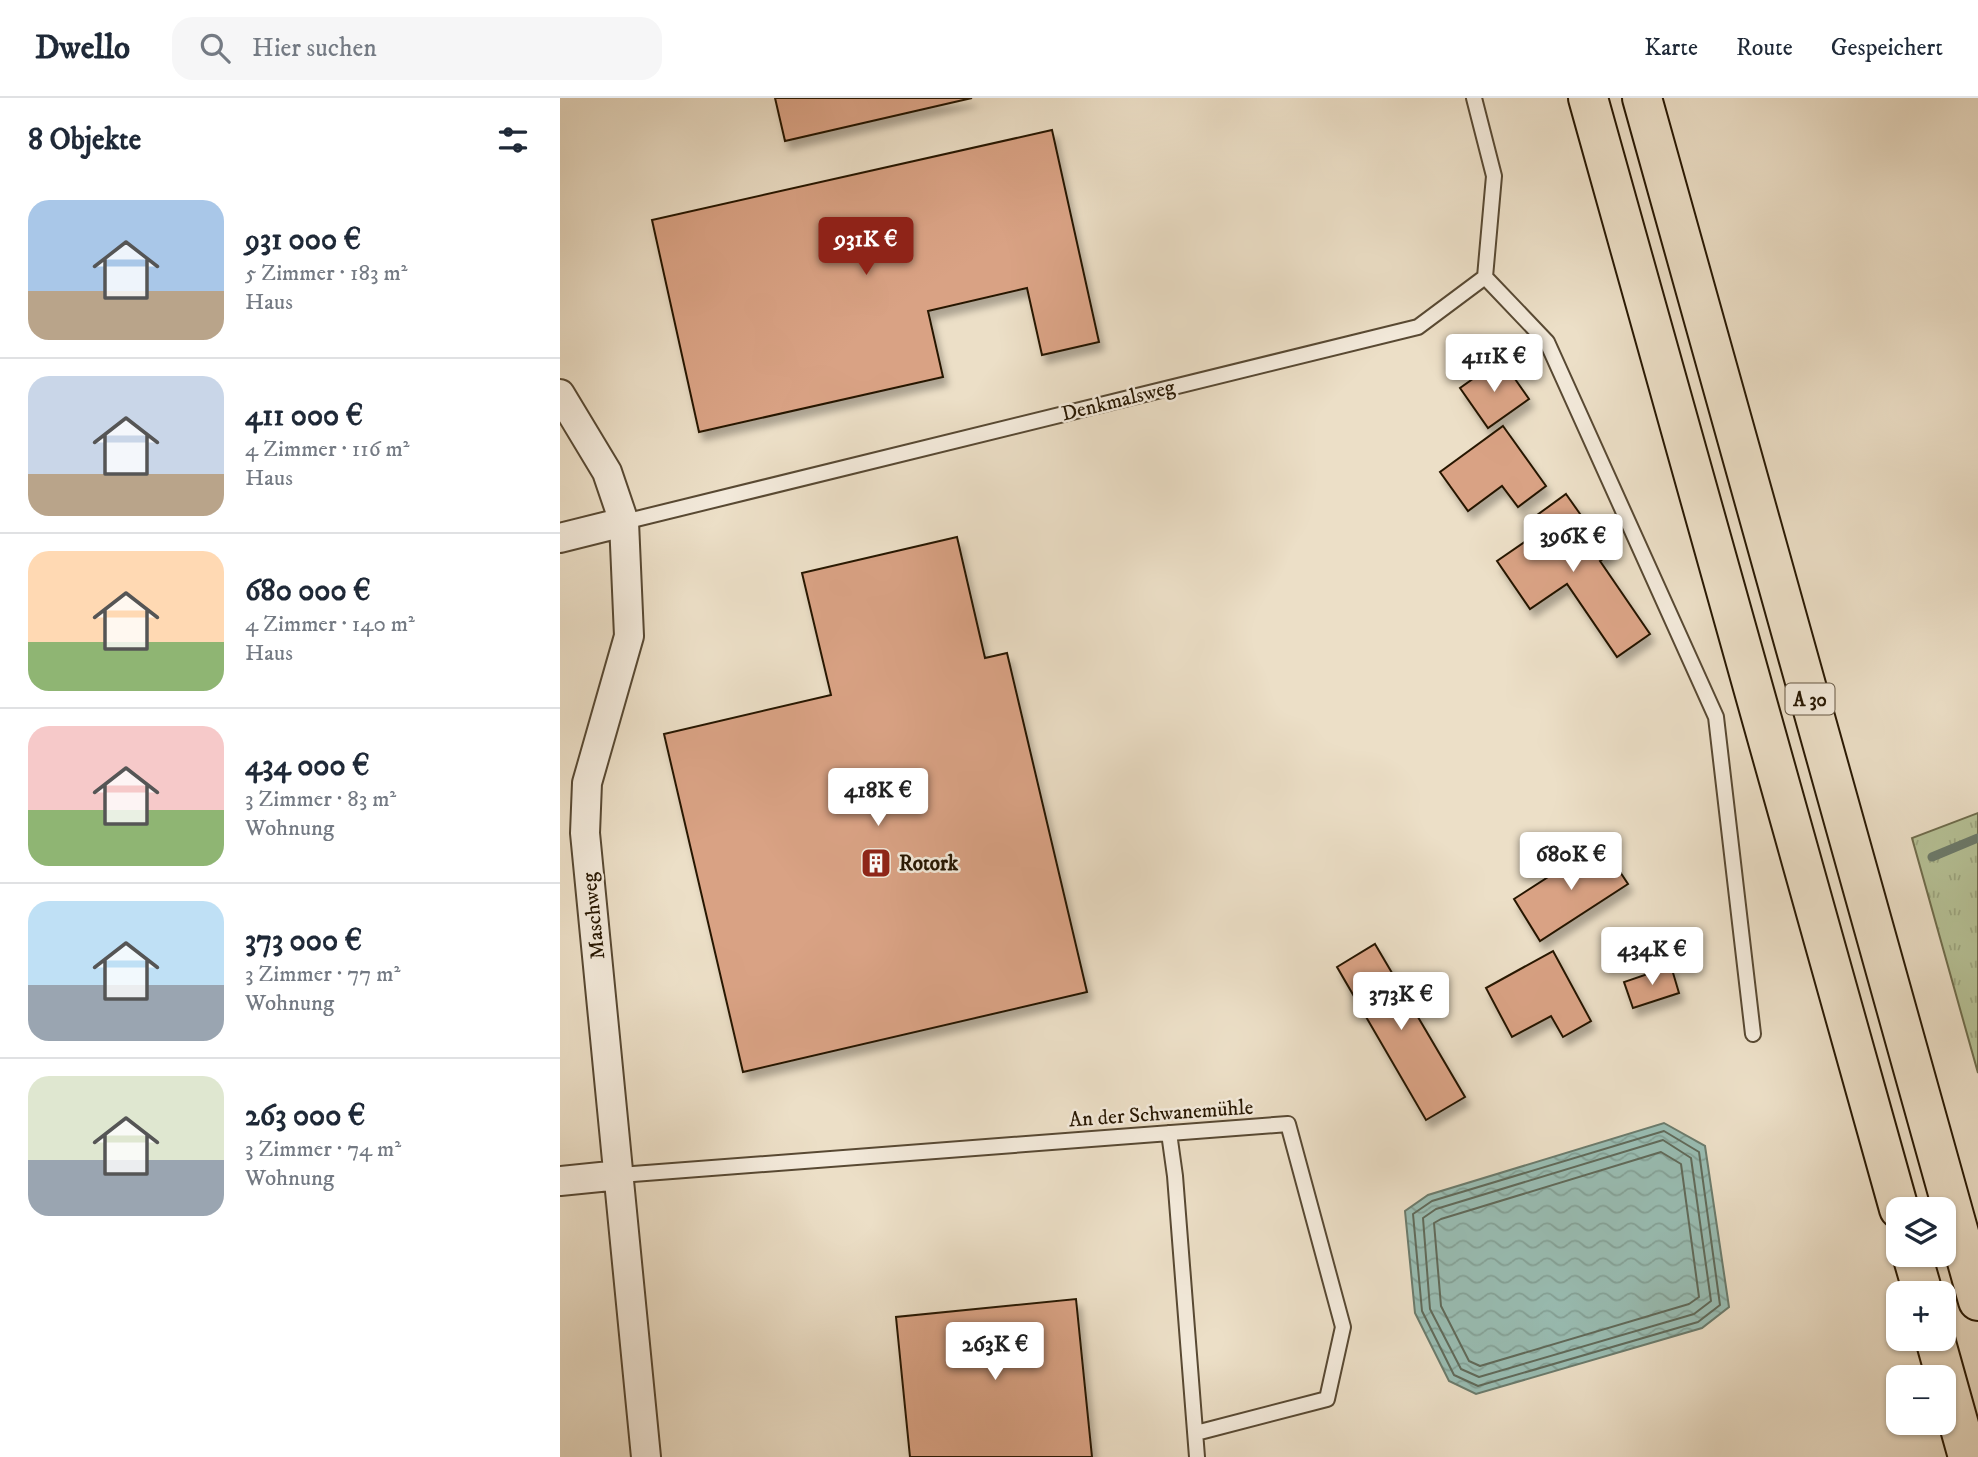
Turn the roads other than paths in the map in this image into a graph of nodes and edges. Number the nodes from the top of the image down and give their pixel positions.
1 (1474, 98) edge
2 (1588, 98) edge
3 (1642, 98) edge
4 (1485, 277) junction
5 (560, 394) edge
6 (624, 522) junction
7 (560, 538) edge
8 (1753, 1034) dead end
9 (1169, 1133) junction
10 (620, 1175) junction
11 (560, 1181) edge
12 (1896, 1197) edge
13 (1978, 1301) edge
14 (1938, 1351) edge
15 (1196, 1433) junction
16 (646, 1457) edge
17 (1197, 1457) edge
18 (1968, 1457) edge

1 - 4 lane
2 - 12 highway, A 30
3 - 13 highway, A 30
4 - 6 lane, Denkmalsweg
4 - 8 lane
5 - 6 street, Maschweg
6 - 7 street, Denkmalsweg
6 - 10 street, Maschweg
9 - 10 lane, An der Schwanemühle
9 - 15 lane
9 - 15 lane, An der Schwanemühle
10 - 11 street
10 - 16 street, Maschweg
14 - 18 highway
15 - 17 lane

